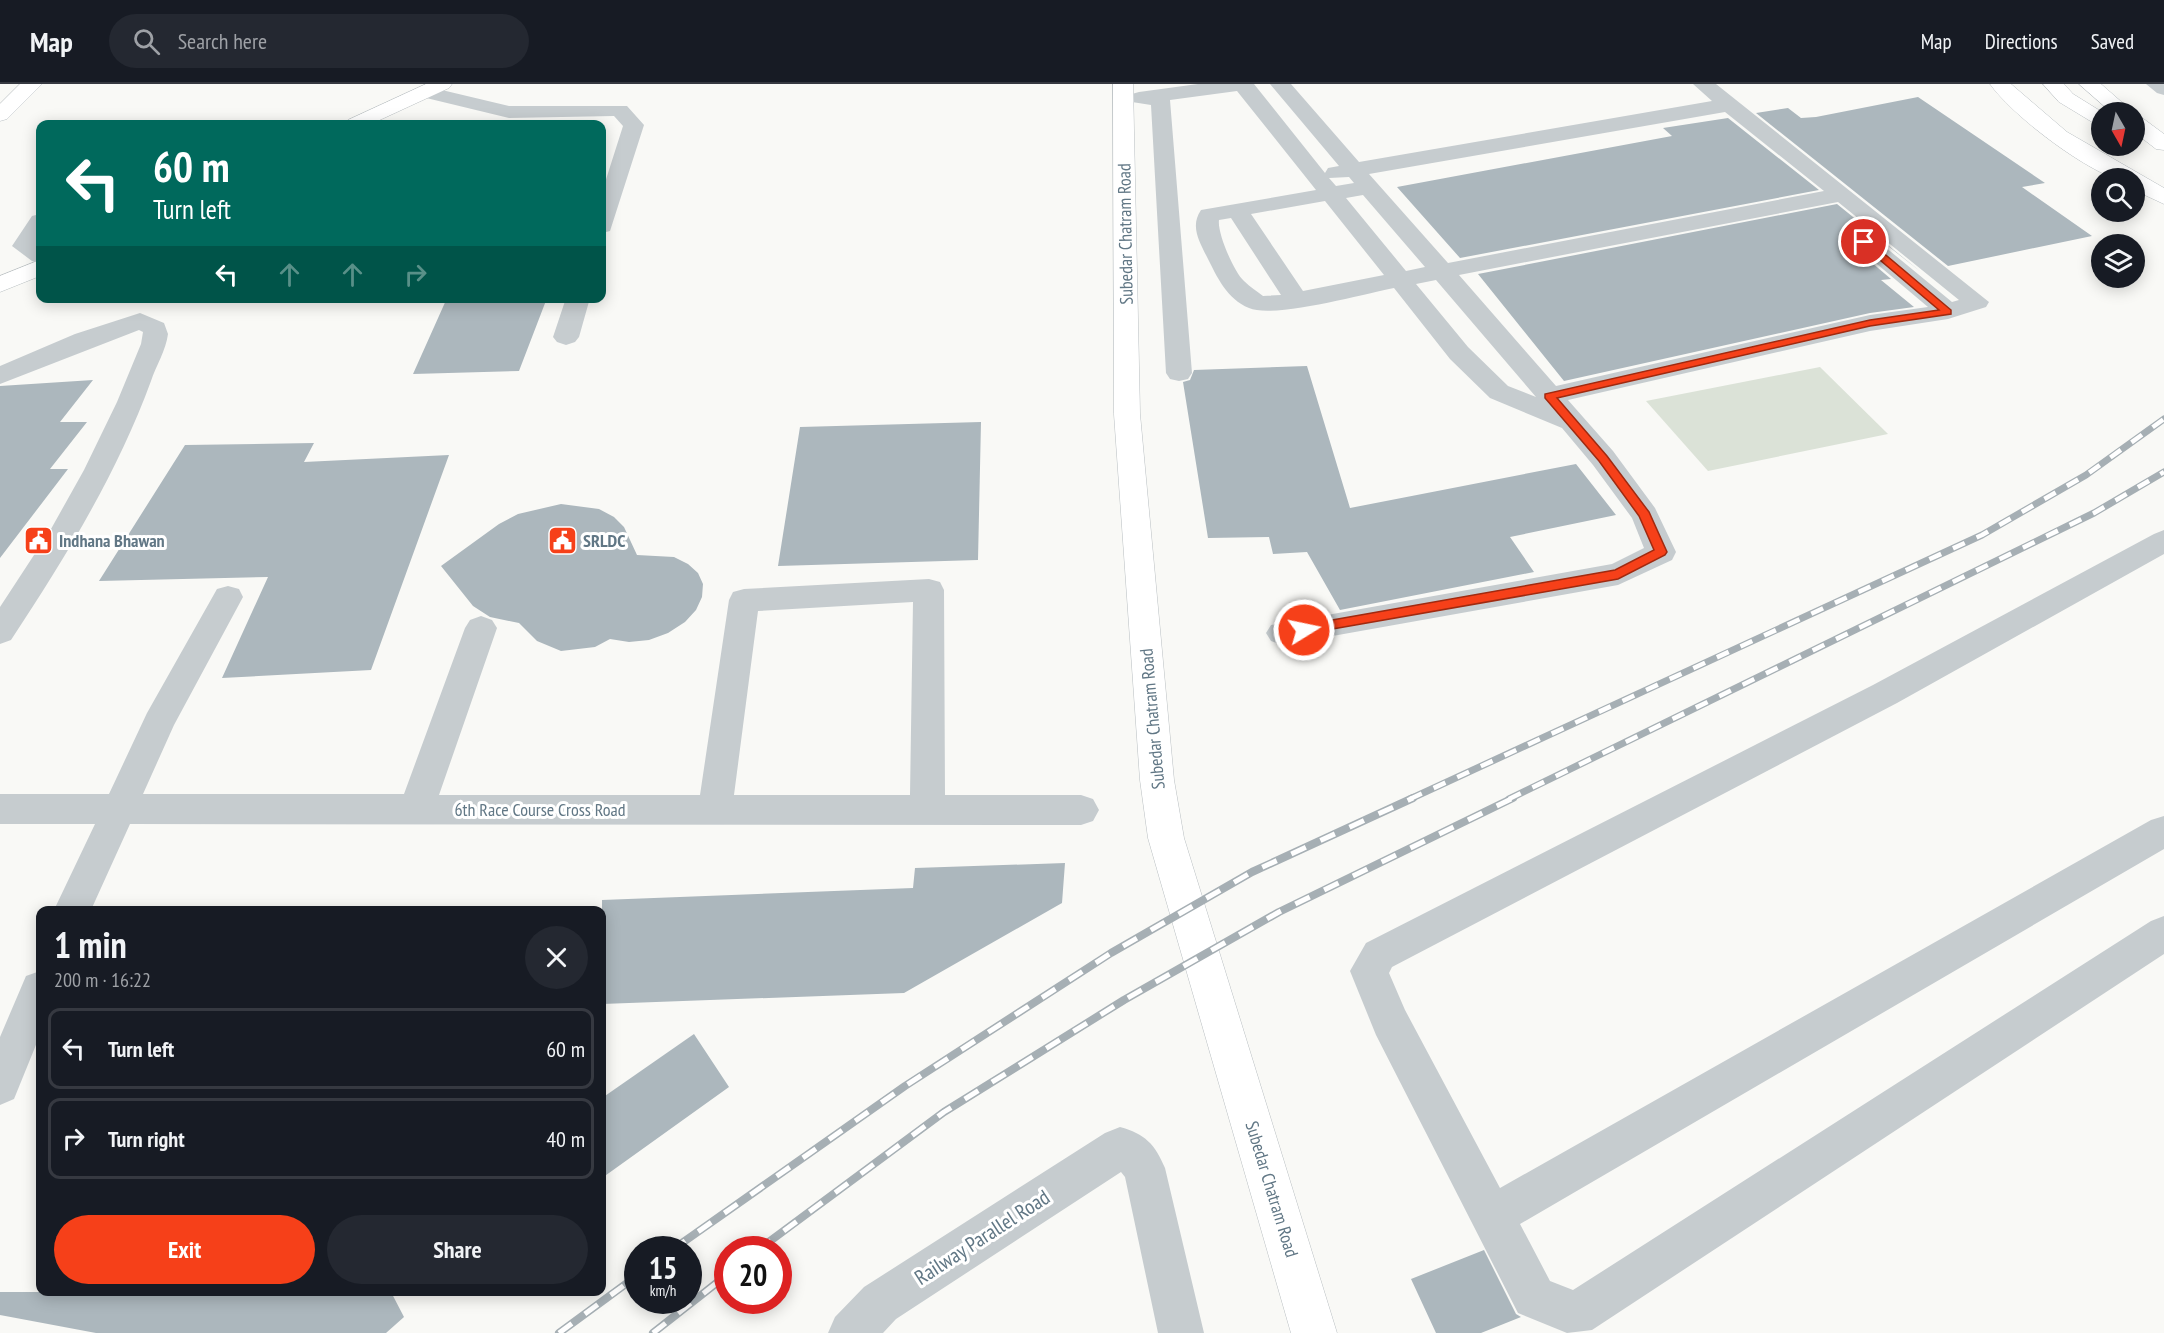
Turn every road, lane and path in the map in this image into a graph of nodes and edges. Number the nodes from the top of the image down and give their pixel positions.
1 (5, 84) edge
2 (32, 84) edge
3 (1243, 84) edge
4 (1280, 84) edge
5 (1987, 84) edge
6 (2000, 84) edge
7 (2053, 84) edge
8 (2089, 84) edge
9 (2156, 84) edge
10 (1694, 87) edge
11 (433, 88) edge
12 (2164, 88) edge
13 (0, 89) edge
14 (1132, 93) edge
15 (2014, 100) junction
16 (2111, 102) edge
17 (1731, 105) junction
18 (1705, 108) junction
19 (0, 115) edge
20 (2091, 115) edge
21 (364, 120) edge
22 (2145, 129) edge
23 (2164, 144) edge
24 (2145, 148) edge
25 (2164, 158) edge
26 (2110, 168) edge
27 (1361, 179) junction
28 (1324, 185) junction
29 (2145, 187) edge
30 (2164, 197) edge
31 (1814, 199) junction
32 (1236, 209) junction
33 (1837, 210) junction
34 (606, 213) edge
35 (36, 227) edge
36 (36, 254) edge
37 (36, 269) edge
38 (1442, 271) junction
39 (1399, 279) junction
40 (0, 285) edge
41 (1297, 300) junction
42 (576, 303) edge
43 (1948, 312) junction
44 (566, 338) dead end
45 (1179, 373) dead end
46 (0, 376) edge
47 (1549, 396) junction
48 (1573, 423) junction
49 (2164, 541) edge
50 (228, 597) dead end
51 (481, 628) dead end
52 (0, 632) edge
53 (1282, 633) dead end
54 (0, 809) edge
55 (117, 809) junction
56 (416, 809) junction
57 (927, 809) junction
58 (715, 810) junction
59 (1081, 810) dead end
60 (2164, 831) edge
61 (75, 906) edge
62 (2164, 933) edge
63 (36, 999) edge
64 (0, 1085) edge
65 (1492, 1216) junction
66 (851, 1333) edge
67 (1181, 1333) edge
68 (1314, 1333) edge

1 - 13 main road
2 - 19 main road
3 - 14 street
3 - 28 street
4 - 27 street
5 - 15 main road
6 - 15 main road
7 - 20 main road
8 - 16 main road
9 - 12 street
10 - 17 street
10 - 18 street
11 - 21 main road
11 - 34 street
14 - 45 street
14 - 68 main road, Subedar Chatram Road
15 - 26 main road
17 - 18 street
17 - 33 street
18 - 27 street
18 - 31 street
22 - 23 main road
24 - 25 main road
27 - 28 street
27 - 38 street
28 - 32 street
28 - 39 street
29 - 30 main road
31 - 33 street
31 - 38 street
32 - 41 street
32 - 41 street
33 - 43 street
33 - 43 street
35 - 36 street
37 - 40 main road
38 - 39 street
38 - 47 street
39 - 41 street
39 - 48 street
42 - 44 street
43 - 47 street
46 - 52 street
47 - 48 street
48 - 53 street
49 - 65 street
50 - 55 street
51 - 56 street
54 - 55 street, 6th Race Course Cross Road
55 - 56 street, 6th Race Course Cross Road
55 - 61 street
56 - 58 street, 6th Race Course Cross Road
57 - 58 street, 6th Race Course Cross Road
57 - 58 street
57 - 59 street, 6th Race Course Cross Road
60 - 65 street
62 - 65 street
63 - 64 street
66 - 67 street, Railway Parallel Road

